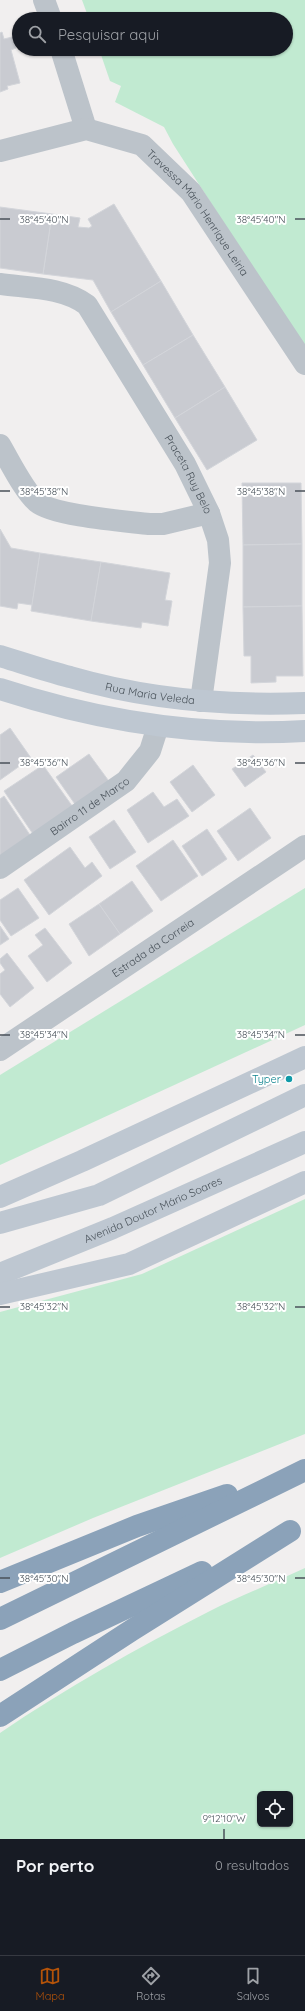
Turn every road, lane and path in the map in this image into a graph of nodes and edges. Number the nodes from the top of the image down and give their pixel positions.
1 (44, 0) edge
2 (48, 12) edge
3 (63, 56) edge
4 (86, 129) junction
5 (0, 151) edge
6 (0, 284) edge
7 (305, 364) edge
8 (0, 445) edge
9 (209, 513) junction
10 (0, 656) edge
11 (0, 689) edge
12 (201, 701) junction
13 (305, 703) edge
14 (158, 726) junction
15 (305, 731) edge
16 (305, 846) edge
17 (0, 868) edge
18 (0, 1050) edge
19 (305, 1057) edge
20 (305, 1095) edge
21 (305, 1142) edge
22 (305, 1182) edge
23 (0, 1197) edge
24 (0, 1222) edge
25 (0, 1274) edge
26 (0, 1294) edge
27 (305, 1470) edge
28 (280, 1482) junction
29 (297, 1528) edge
30 (0, 1582) edge
31 (0, 1619) edge
32 (0, 1670) edge
33 (0, 1716) edge

1 - 2 street
3 - 4 street
4 - 5 street
4 - 7 street, Travessa Mário Henrique Leiria
6 - 9 street, Praceta Ruy Belo
8 - 9 street, Praceta Ruy Belo
9 - 12 street
10 - 12 main road, Rua Maria Veleda
11 - 14 main road
12 - 13 main road, Rua Maria Veleda
14 - 15 main road
14 - 17 street, Bairro 11 de Março
16 - 18 street, Estrada da Correia
19 - 23 main road
20 - 24 main road
21 - 25 main road, Avenida Doutor Mário Soares
22 - 26 main road
27 - 28 highway
28 - 30 highway
28 - 31 highway
29 - 32 highway
29 - 33 highway

